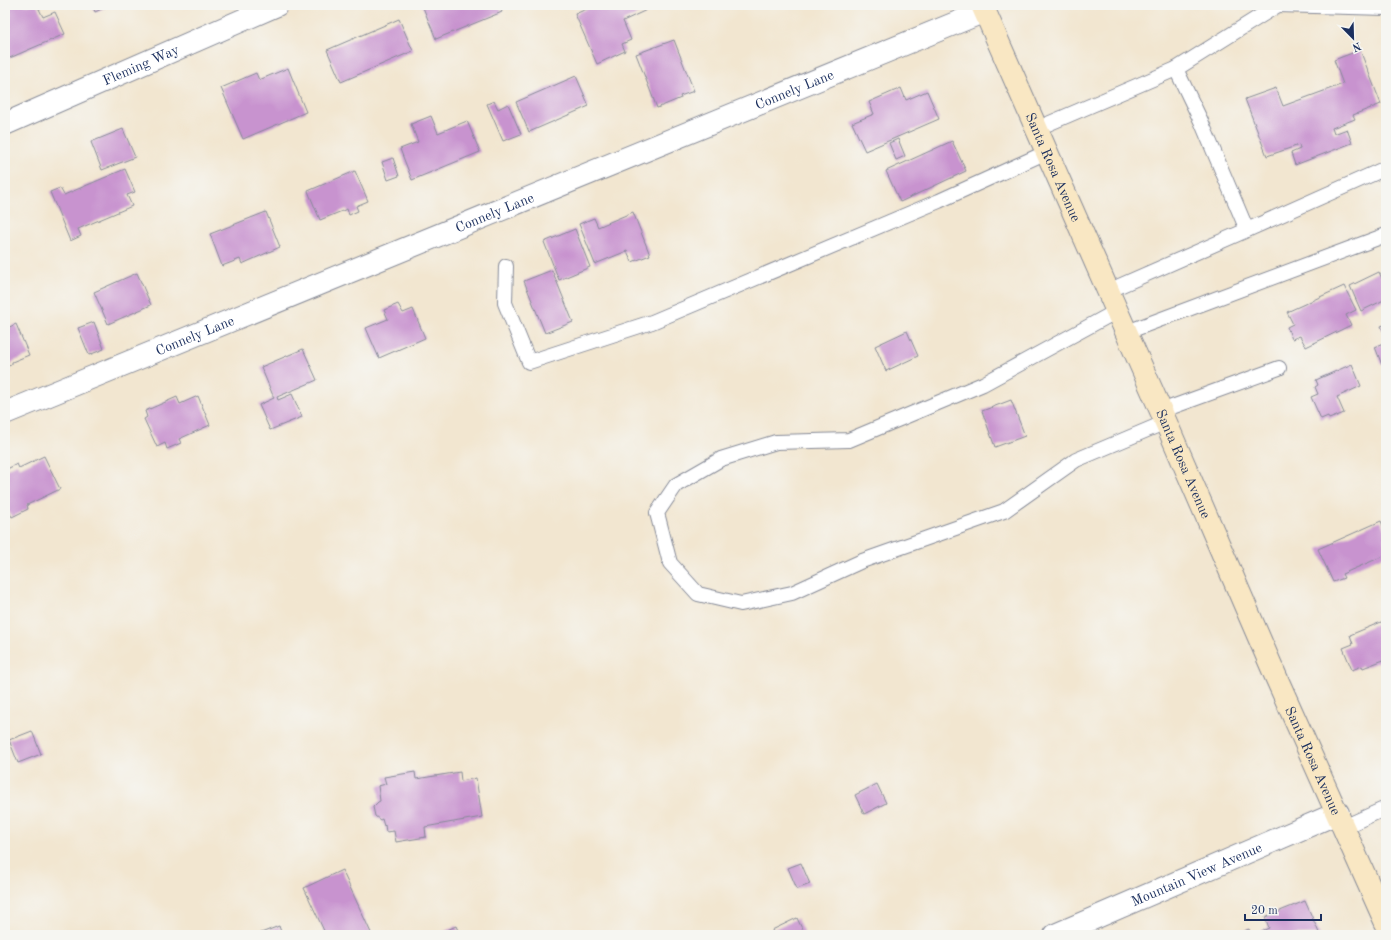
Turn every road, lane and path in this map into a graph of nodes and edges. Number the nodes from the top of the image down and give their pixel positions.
1 (277, 5) edge
2 (1278, 5) edge
3 (983, 8) edge
4 (1386, 8) edge
5 (1176, 69) junction
6 (5, 124) edge
7 (1036, 129) junction
8 (1047, 152) junction
9 (1386, 168) edge
10 (1247, 230) junction
11 (1386, 235) edge
12 (506, 266) dead end
13 (1108, 291) junction
14 (1117, 311) junction
15 (1127, 332) junction
16 (1278, 368) dead end
17 (5, 413) edge
18 (1164, 417) junction
19 (1386, 808) edge
20 (1341, 820) junction
21 (1386, 923) edge
22 (1061, 934) edge

1 - 6 street, Fleming Way
2 - 4 lane
2 - 5 lane
3 - 7 main road, Santa Rosa Avenue
3 - 17 street, Connely Lane
5 - 7 lane
5 - 10 lane
7 - 8 main road, Santa Rosa Avenue
8 - 12 lane
8 - 13 main road, Santa Rosa Avenue
9 - 10 lane
10 - 13 lane
11 - 15 lane
13 - 14 main road, Santa Rosa Avenue
14 - 15 main road, Santa Rosa Avenue
14 - 18 lane
15 - 18 main road, Santa Rosa Avenue
16 - 18 lane
18 - 20 main road, Santa Rosa Avenue
19 - 20 lane
20 - 21 main road, Santa Rosa Avenue
20 - 22 street, Mountain View Avenue

